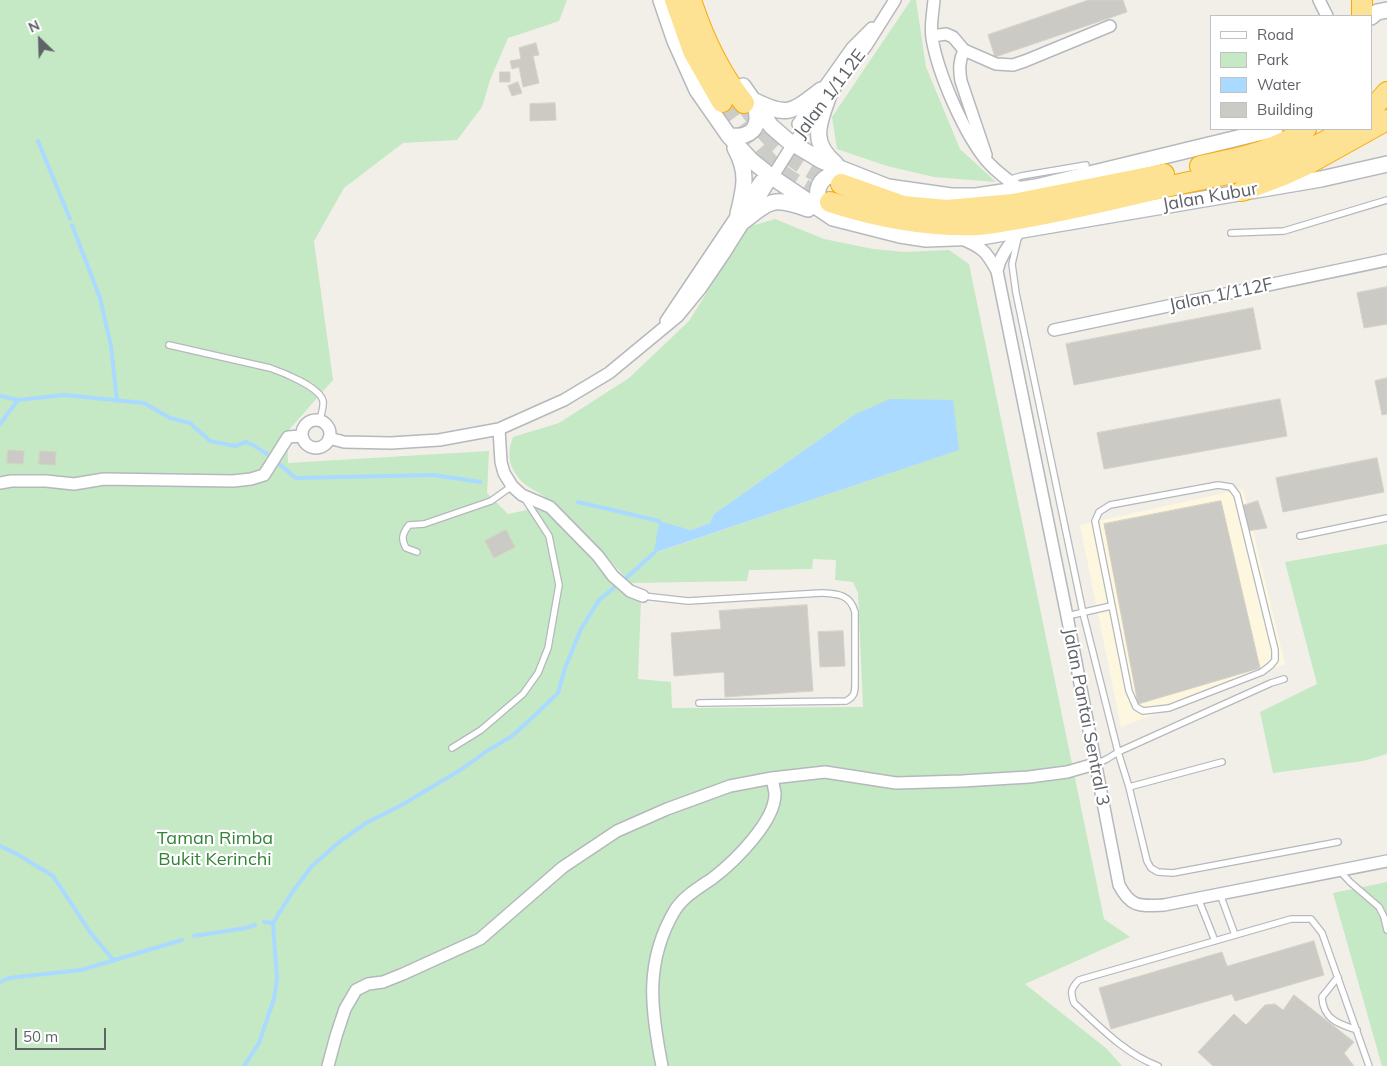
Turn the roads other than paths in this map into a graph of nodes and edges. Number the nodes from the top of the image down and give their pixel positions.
1 (661, 0) edge
2 (675, 0) edge
3 (691, 0) edge
4 (701, 0) edge
5 (895, 0) edge
6 (934, 0) edge
7 (1319, 0) edge
8 (1362, 0) edge
9 (1371, 0) edge
10 (1387, 10) edge
11 (1326, 15) edge
12 (1363, 15) edge
13 (1364, 15) edge
14 (1372, 16) edge
15 (1110, 26) dead end
16 (932, 36) junction
17 (964, 50) junction
18 (825, 92) junction
19 (1387, 92) edge
20 (748, 101) junction
21 (722, 102) tunnel mouth
22 (1372, 109) edge
23 (1387, 120) edge
24 (1372, 126) edge
25 (1302, 130) edge
26 (1362, 130) edge
27 (728, 136) junction
28 (1279, 136) edge
29 (1344, 137) edge
30 (790, 142) junction
31 (988, 162) junction
32 (1086, 164) dead end
33 (1387, 164) edge
34 (769, 174) junction
35 (844, 178) junction
36 (1171, 179) junction
37 (1008, 180) junction
38 (1029, 188) junction
39 (1242, 191) junction
40 (1387, 200) edge
41 (832, 210) junction
42 (741, 218) junction
43 (1026, 231) junction
44 (1231, 233) dead end
45 (960, 238) junction
46 (1387, 260) edge
47 (997, 272) junction
48 (1054, 330) dead end
49 (169, 344) dead end
50 (320, 420) junction
51 (499, 429) junction
52 (302, 436) junction
53 (329, 438) junction
54 (0, 483) edge
55 (512, 486) junction
56 (522, 495) junction
57 (1387, 518) edge
58 (1300, 536) dead end
59 (417, 552) dead end
60 (642, 596) joint
61 (1111, 606) junction
62 (1083, 613) junction
63 (1067, 616) junction
64 (1284, 679) dead end
65 (699, 703) dead end
66 (452, 748) dead end
67 (1118, 752) junction
68 (1222, 762) dead end
69 (1095, 764) junction
70 (772, 778) junction
71 (1129, 787) junction
72 (1338, 842) dead end
73 (1387, 861) edge
74 (1340, 870) junction
75 (1220, 894) junction
76 (1198, 898) junction
77 (1387, 930) edge
78 (1235, 935) junction
79 (1215, 941) junction
80 (1338, 977) junction
81 (1356, 1030) junction
82 (328, 1066) edge
83 (662, 1066) edge
84 (1158, 1066) edge
85 (1369, 1066) edge

1 - 27 main road
2 - 21 highway
3 - 20 highway
4 - 20 main road
5 - 18 street, Jalan 1/112E
6 - 16 street
7 - 11 street
8 - 12 highway
9 - 13 main road
10 - 14 main road
15 - 17 street
16 - 17 street
16 - 31 street
17 - 31 street
18 - 20 main road
18 - 30 street, Jalan 1/112E
18 - 35 main road
19 - 22 highway
20 - 27 main road
20 - 30 main road
23 - 24 highway
25 - 28 highway
26 - 29 highway
27 - 34 main road
27 - 42 main road
28 - 36 highway
28 - 38 main road
29 - 36 highway
29 - 39 highway
30 - 34 street, Jalan 1/112E
30 - 35 main road
31 - 37 street
32 - 37 lane
33 - 39 main road, Jalan Kubur
34 - 41 main road
34 - 42 street, Jalan 1/112E
35 - 36 highway
35 - 38 main road
35 - 41 main road
36 - 38 highway
36 - 41 highway
36 - 43 highway
37 - 38 street
39 - 43 main road, Jalan Kubur
40 - 44 lane
41 - 42 main road
41 - 45 main road, Jalan Kubur
42 - 51 street, Jalan 1/112E
43 - 45 main road, Jalan Kubur
43 - 47 street
43 - 62 lane
45 - 47 street, Jalan Pantai Sentral 3
46 - 48 street, Jalan 1/112F
47 - 63 street, Jalan Pantai Sentral 3
49 - 50 lane
50 - 52 street
50 - 53 street
51 - 53 street
51 - 55 street
52 - 53 street
52 - 54 street
55 - 56 street
55 - 59 lane
56 - 60 street
56 - 66 lane
57 - 58 lane
60 - 65 lane
61 - 61 lane
61 - 62 lane
62 - 63 lane
62 - 67 lane
63 - 69 street, Jalan Pantai Sentral 3
64 - 67 lane
67 - 69 lane
67 - 71 lane
68 - 71 lane
69 - 70 street
69 - 76 street, Jalan Pantai Sentral 3
70 - 82 street
70 - 83 street
71 - 72 lane
73 - 74 street, Jalan Pantai Sentral 3
74 - 75 street, Jalan Pantai Sentral 3
74 - 77 lane
75 - 76 street, Jalan Pantai Sentral 3
75 - 78 lane
76 - 79 lane
78 - 79 lane
78 - 80 lane
79 - 84 lane
80 - 81 lane
80 - 81 lane
81 - 85 lane

